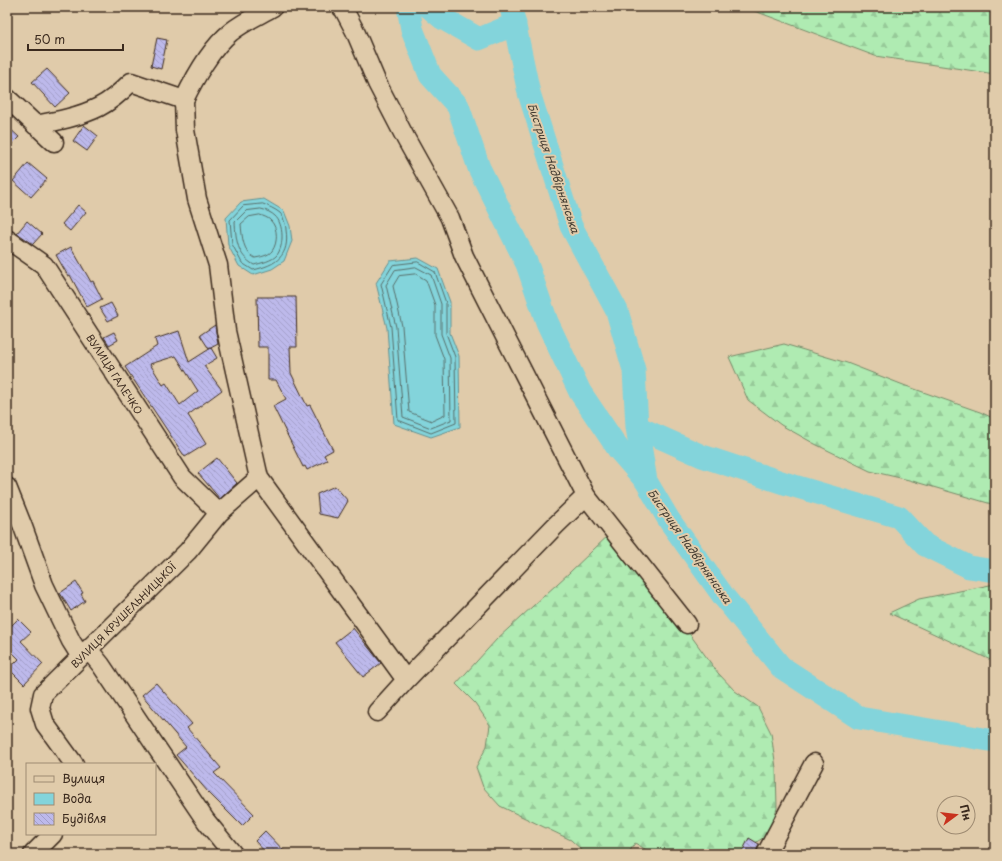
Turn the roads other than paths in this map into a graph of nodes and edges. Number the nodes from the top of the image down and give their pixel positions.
1 (273, 7) edge
2 (341, 7) edge
3 (7, 98) edge
4 (184, 100) junction
5 (35, 125) junction
6 (54, 142) dead end
7 (7, 239) edge
8 (259, 478) junction
9 (7, 487) edge
10 (586, 496) junction
11 (219, 513) junction
12 (687, 624) dead end
13 (85, 653) junction
14 (406, 680) junction
15 (377, 712) dead end
16 (73, 763) edge
17 (814, 763) dead end
18 (52, 835) edge
19 (33, 854) edge
20 (233, 854) edge
21 (766, 854) edge

1 - 4 street
2 - 10 street
3 - 5 street
4 - 5 street
4 - 8 street
5 - 6 street
7 - 11 street, ВУЛИЦЯ ГАЛЕЧКО
8 - 11 street, ВУЛИЦЯ КРУШЕЛЬНИЦЬКОЇ
8 - 14 street
9 - 13 street
10 - 12 street
10 - 14 street
11 - 13 street, ВУЛИЦЯ КРУШЕЛЬНИЦЬКОЇ
13 - 16 street, ВУЛИЦЯ КРУШЕЛЬНИЦЬКОЇ
13 - 20 street
14 - 15 street
17 - 21 street
18 - 19 street

